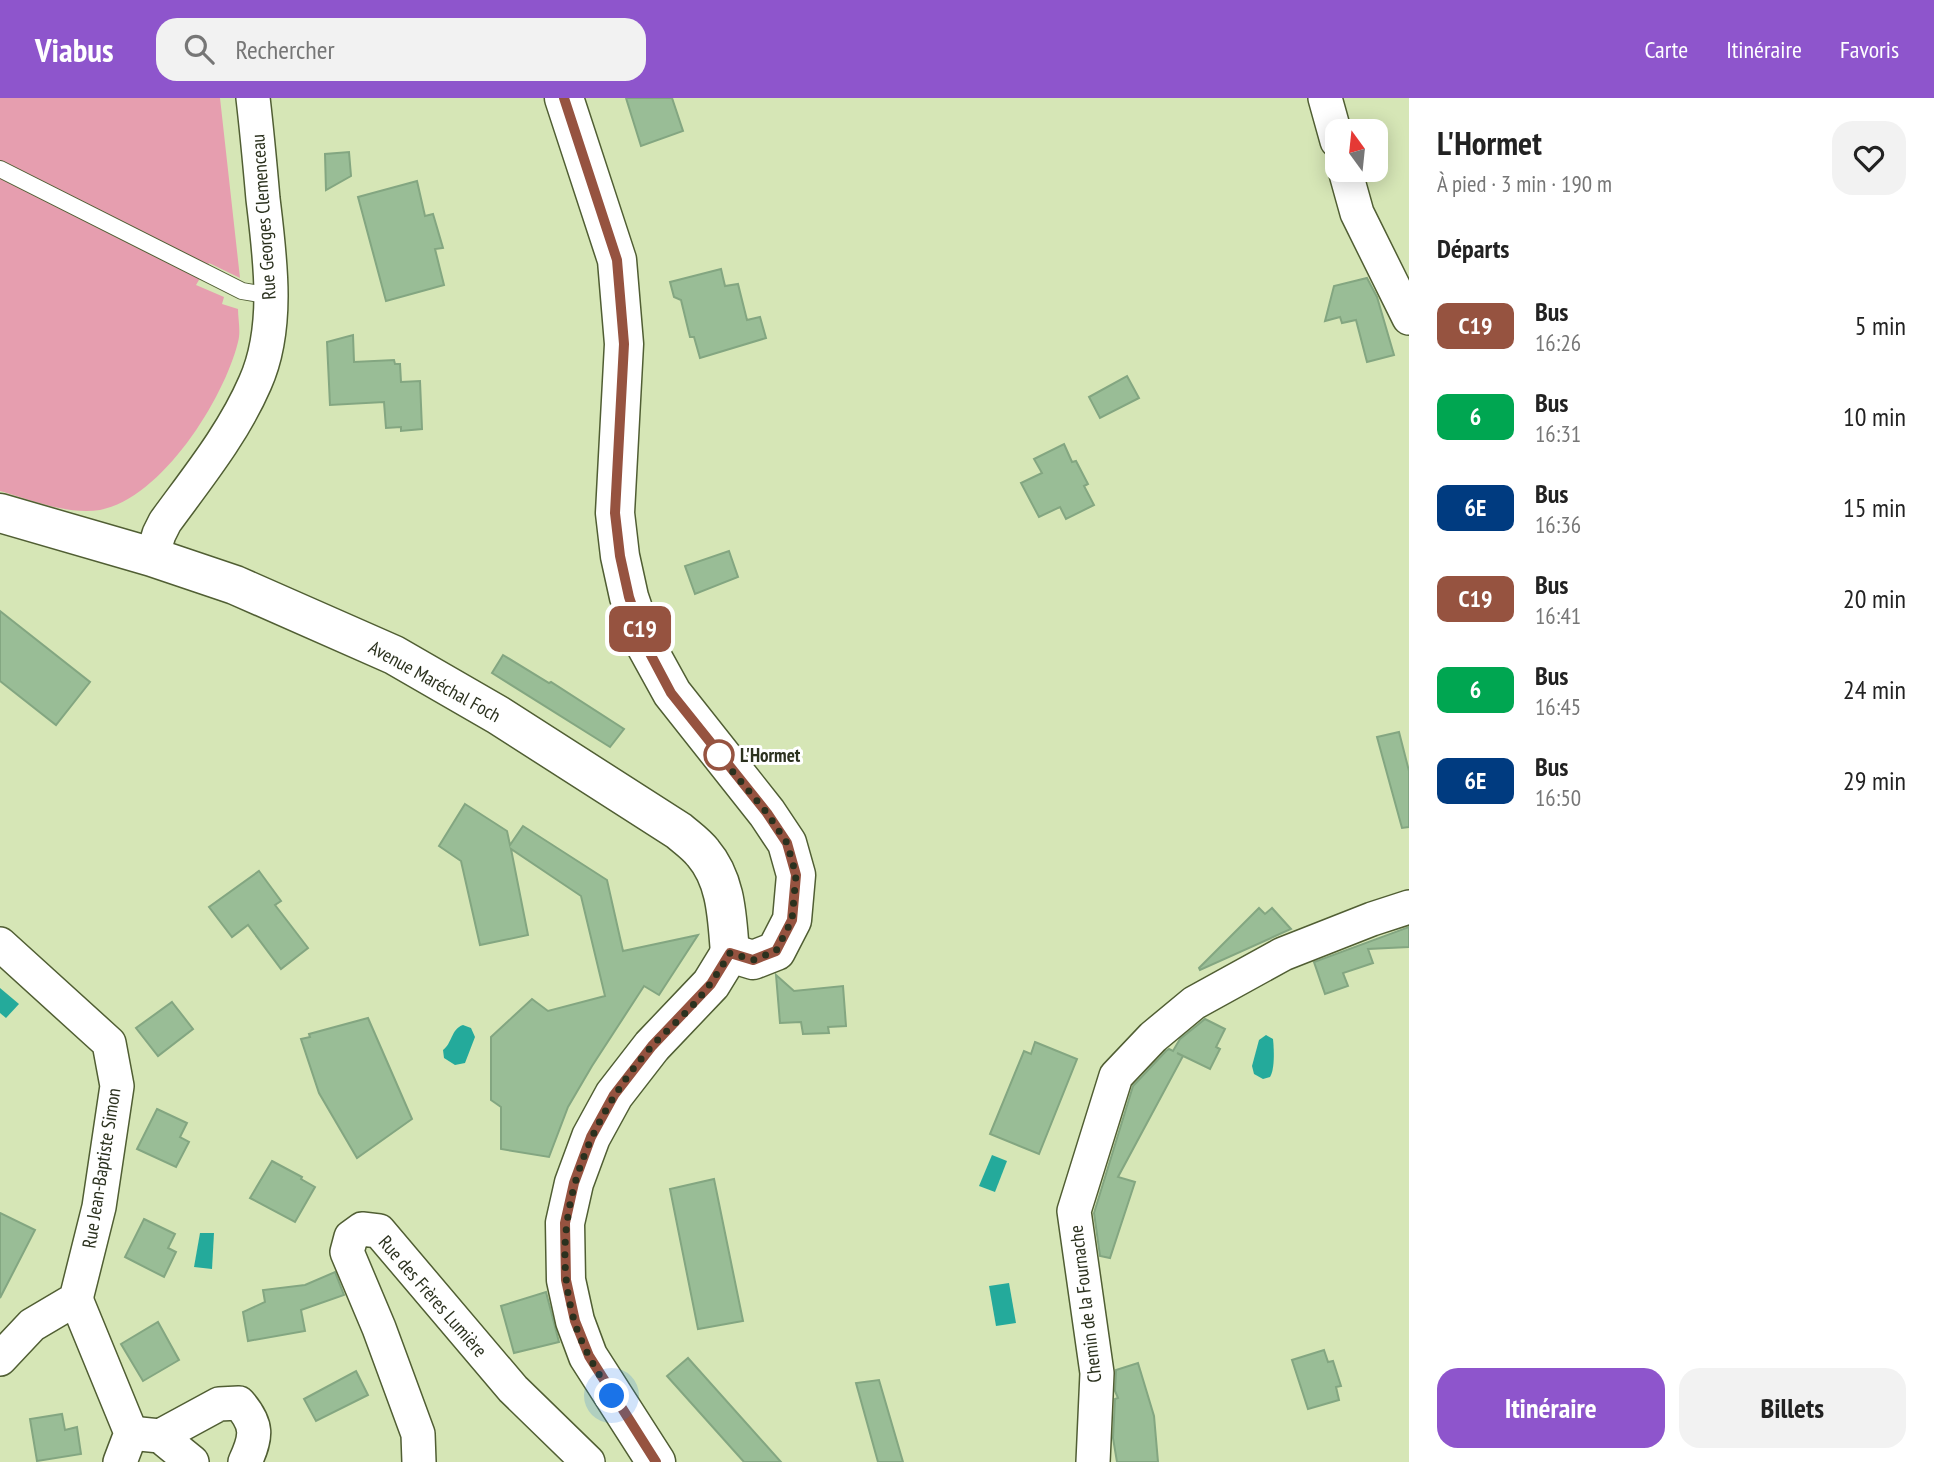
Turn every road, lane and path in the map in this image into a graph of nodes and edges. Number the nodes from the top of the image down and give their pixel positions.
1 (253, 98) edge
2 (564, 98) edge
3 (1325, 98) edge
4 (1331, 119) edge
5 (0, 169) edge
6 (1348, 182) edge
7 (271, 296) junction
8 (1409, 318) edge
9 (0, 513) edge
10 (152, 557) junction
11 (1409, 907) edge
12 (0, 944) edge
13 (730, 953) junction
14 (76, 1299) junction
15 (0, 1359) edge
16 (137, 1444) edge
17 (192, 1462) edge
18 (245, 1462) edge
19 (419, 1462) edge
20 (588, 1462) edge
21 (656, 1462) edge
22 (1093, 1462) edge

1 - 7 street, Rue Georges Clemenceau
2 - 13 main road
3 - 4 street
5 - 7 lane
6 - 8 street
7 - 10 street, Rue Georges Clemenceau
9 - 10 main road, Avenue Maréchal Foch
10 - 13 main road, Avenue Maréchal Foch
11 - 22 street, Chemin de la Fournache
12 - 14 street, Rue Jean-Baptiste Simon
13 - 21 main road
14 - 15 street
14 - 16 street
16 - 17 street
16 - 18 street
19 - 20 street, Rue des Frères Lumière

